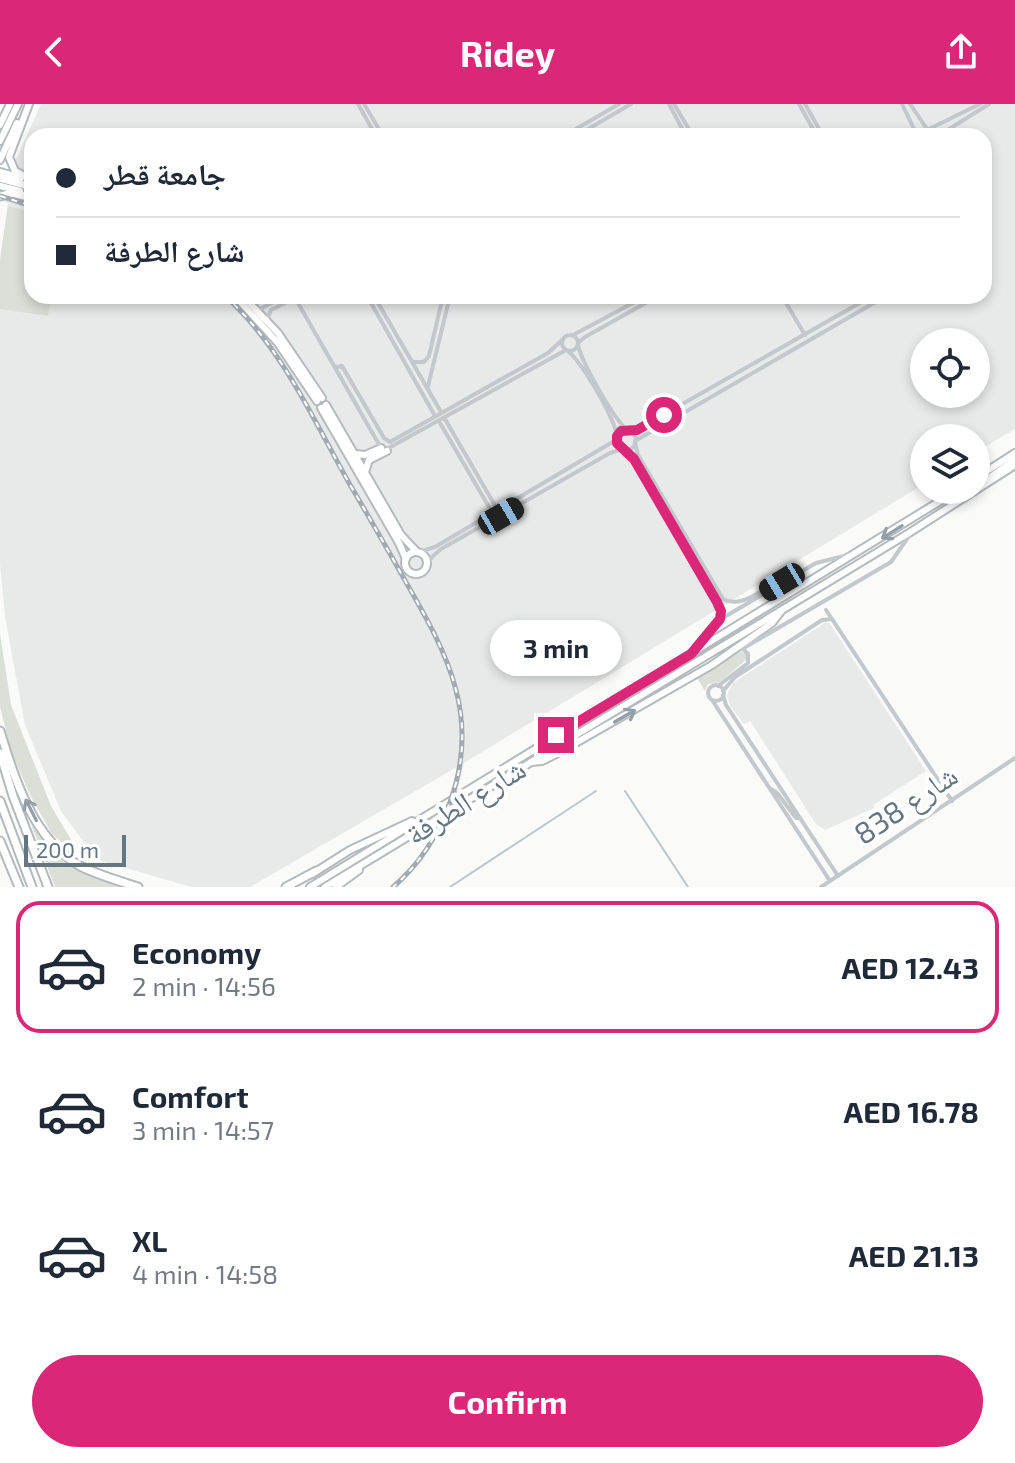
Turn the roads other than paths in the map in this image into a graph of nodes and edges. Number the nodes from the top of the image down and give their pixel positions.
1 (10, 104) edge
2 (18, 104) edge
3 (28, 104) edge
4 (358, 104) edge
5 (364, 104) edge
6 (619, 104) edge
7 (631, 104) edge
8 (671, 104) edge
9 (802, 104) edge
10 (902, 104) edge
11 (910, 104) edge
12 (980, 104) edge
13 (989, 104) edge
14 (973, 110) junction
15 (963, 116) junction
16 (0, 125) edge
17 (374, 127) joint
18 (578, 128) edge
19 (590, 128) edge
20 (682, 128) edge
21 (688, 128) edge
22 (816, 128) edge
23 (913, 128) edge
24 (927, 128) edge
25 (931, 128) edge
26 (947, 128) edge
27 (0, 141) edge
28 (0, 160) edge
29 (0, 175) edge
30 (24, 177) edge
31 (24, 181) edge
32 (0, 186) edge
33 (24, 194) edge
34 (24, 195) edge
35 (0, 196) edge
36 (242, 304) edge
37 (252, 304) edge
38 (270, 304) edge
39 (283, 304) edge
40 (300, 304) edge
41 (372, 304) edge
42 (379, 304) edge
43 (441, 304) edge
44 (448, 304) edge
45 (631, 304) edge
46 (644, 304) edge
47 (787, 304) edge
48 (859, 304) edge
49 (871, 304) edge
50 (258, 310) junction
51 (267, 321) junction
52 (573, 335) junction
53 (807, 337) junction
54 (562, 340) junction
55 (578, 344) junction
56 (567, 350) junction
57 (412, 362) junction
58 (749, 366) junction
59 (336, 367) junction
60 (752, 373) junction
61 (428, 389) junction
62 (322, 403) junction
63 (442, 413) junction
64 (436, 416) junction
65 (442, 420) junction
66 (416, 427) junction
67 (629, 431) junction
68 (420, 433) junction
69 (616, 438) junction
70 (635, 442) junction
71 (384, 449) junction
72 (623, 449) junction
73 (1015, 453) edge
74 (355, 454) junction
75 (1015, 462) edge
76 (990, 469) edge
77 (365, 472) junction
78 (990, 478) edge
79 (990, 480) edge
80 (936, 504) edge
81 (955, 504) edge
82 (497, 515) junction
83 (913, 531) junction
84 (444, 544) junction
85 (865, 549) junction
86 (694, 550) junction
87 (418, 552) junction
88 (688, 553) junction
89 (406, 559) junction
90 (700, 561) junction
91 (428, 564) junction
92 (695, 564) junction
93 (711, 579) junction
94 (705, 582) junction
95 (782, 582) junction
96 (719, 593) junction
97 (713, 596) junction
98 (825, 599) junction
99 (782, 609) junction
100 (826, 610) junction
101 (719, 620) junction
102 (822, 620) junction
103 (834, 621) junction
104 (742, 649) junction
105 (733, 651) junction
106 (691, 654) junction
107 (718, 686) junction
108 (723, 693) junction
109 (712, 700) junction
110 (0, 731) edge
111 (0, 753) edge
112 (1015, 758) edge
113 (531, 762) junction
114 (769, 789) junction
115 (0, 801) edge
116 (952, 801) junction
117 (419, 818) junction
118 (800, 818) junction
119 (0, 841) edge
120 (816, 843) junction
121 (808, 848) junction
122 (380, 855) junction
123 (316, 871) joint
124 (838, 876) junction
125 (830, 881) junction
126 (19, 887) edge
127 (32, 887) edge
128 (48, 887) edge
129 (137, 887) edge
130 (289, 887) edge
131 (310, 887) edge
132 (325, 887) edge
133 (336, 887) edge
134 (821, 887) edge

1 - 16 main road
2 - 27 main road
3 - 28 main road
3 - 30 main road
4 - 17 street
5 - 17 street
6 - 18 street
7 - 19 street
8 - 20 street
8 - 21 street
9 - 22 street
10 - 23 street
11 - 24 street
12 - 14 street
13 - 14 street
14 - 15 street
15 - 25 street
15 - 26 street
29 - 31 highway
32 - 33 main road
34 - 35 highway
36 - 62 main road
37 - 50 main road
38 - 50 street
39 - 51 street
40 - 59 street
41 - 64 street
42 - 57 street
43 - 57 street
44 - 61 street
45 - 52 street
46 - 55 street
47 - 53 street
48 - 53 street
49 - 53 street
50 - 51 main road
51 - 62 main road
52 - 54 street
52 - 55 street
53 - 58 street
53 - 60 street
54 - 56 street
54 - 63 street
55 - 56 street
55 - 67 street
56 - 65 street
56 - 69 street
57 - 61 street
58 - 60 street
58 - 67 street
59 - 66 street
59 - 71 street
60 - 70 street
61 - 63 street
62 - 74 main road
62 - 89 main road
63 - 64 street
63 - 65 street
64 - 65 street
64 - 66 street
65 - 68 street
65 - 82 street
66 - 68 street
67 - 69 street
67 - 70 street
68 - 71 street
69 - 72 street
69 - 82 street
70 - 72 street
70 - 86 street
71 - 74 main road
71 - 77 main road
72 - 82 street
72 - 88 street
73 - 76 main road
74 - 77 main road
75 - 78 main road
75 - 79 main road, شارع الطرفة
77 - 87 main road
80 -> 85 main road, شارع الطرفة
81 - 83 main road, شارع الطرفة
82 - 84 street
83 - 98 street
83 - 99 main road, شارع الطرفة
84 - 87 street
84 - 91 street
85 - 95 street, شارع الطرفة
85 - 106 main road, شارع الطرفة
86 - 88 street
86 - 90 street
87 - 89 main road
87 - 91 main road
88 - 92 street
89 - 91 main road
90 - 92 street
90 - 93 street
92 - 94 street
93 - 94 street
93 - 96 street
94 - 97 street
95 - 96 street
95 - 101 street, شارع الطرفة
96 - 97 street
97 - 101 street
98 - 100 street
98 - 104 street
99 - 105 main road
99 - 113 main road, شارع الطرفة
100 - 102 street
100 - 103 street
101 - 106 street, شارع الطرفة
102 - 103 street
102 - 108 street
103 - 116 street
104 - 105 street
104 - 107 street
113 -> 105 main road
106 - 117 main road, شارع الطرفة
107 - 108 street
107 - 109 street
108 - 109 street
108 - 118 street
109 - 114 street
129 -> 110 highway
111 - 128 highway
112 - 116 street, شارع 838
113 - 122 main road, شارع الطرفة
114 - 118 street
114 - 121 street
115 - 127 highway
116 - 124 street, شارع 838
117 - 123 main road
117 - 131 main road, شارع الطرفة
118 - 120 street
119 - 126 highway
120 - 121 street
120 - 124 street
121 - 125 street
122 - 132 main road, شارع الطرفة
122 - 133 main road
123 - 130 highway
124 - 125 street, شارع 838
125 - 134 street, شارع 838

